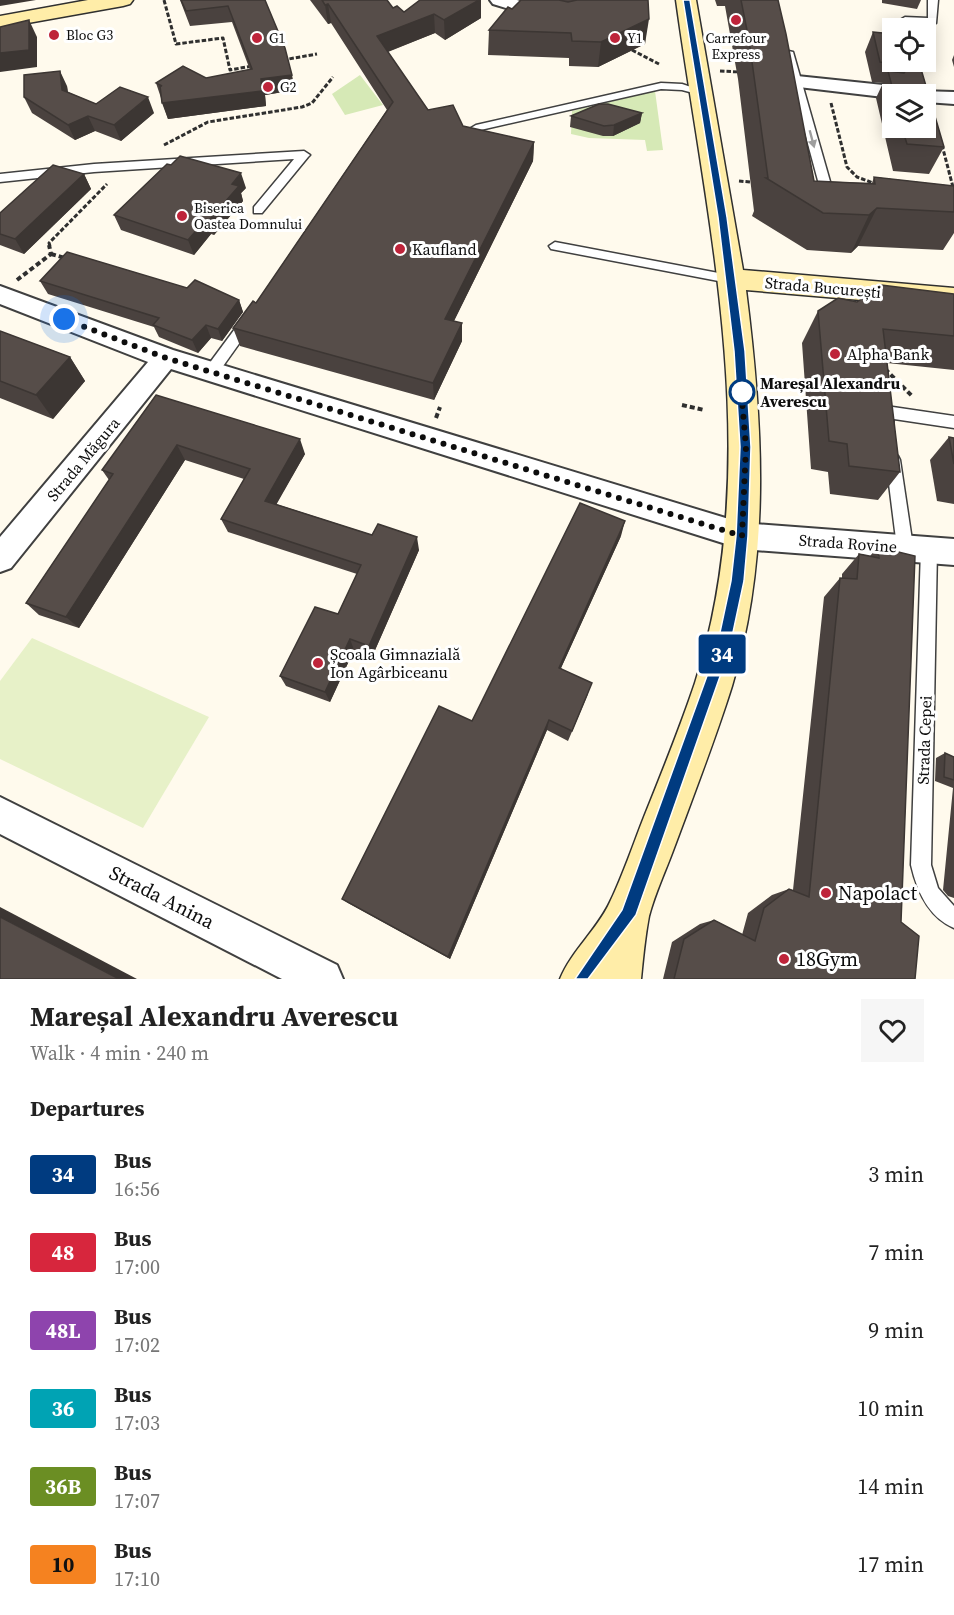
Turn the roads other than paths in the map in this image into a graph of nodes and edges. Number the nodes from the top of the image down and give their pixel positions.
1 (123, 0) edge
2 (499, 0) edge
3 (686, 0) edge
4 (933, 0) edge
5 (933, 18) edge
6 (565, 20) edge
7 (0, 22) edge
8 (785, 42) edge
9 (797, 82) junction
10 (701, 92) junction
11 (882, 92) edge
12 (936, 97) edge
13 (954, 98) edge
14 (476, 128) edge
15 (0, 178) edge
16 (842, 208) edge
17 (258, 210) dead end
18 (555, 246) dead end
19 (729, 279) junction
20 (5, 290) edge
21 (954, 298) edge
22 (255, 311) edge
23 (166, 358) junction
24 (211, 372) junction
25 (954, 423) edge
26 (742, 536) junction
27 (930, 549) edge
28 (0, 559) edge
29 (4, 824) edge
30 (628, 915) junction
31 (954, 918) edge
32 (323, 979) edge
33 (583, 979) edge
34 (618, 979) edge

1 - 7 main road
2 - 6 street
3 - 10 main road
4 - 5 lane
8 - 9 lane
9 - 11 street
9 -> 16 lane
10 - 14 lane
10 - 19 main road
12 - 13 street
15 - 17 lane
18 - 19 lane
19 - 21 main road, Strada București
19 - 26 main road
20 - 23 street, Strada Rovine
22 - 24 lane
23 - 24 street, Strada Rovine
23 - 28 street, Strada Măgura
24 - 26 street, Strada Rovine
25 - 27 lane, Strada Cepei
26 - 27 street, Strada Rovine
26 - 30 main road
27 - 31 lane, Strada Cepei
29 - 32 street, Strada Anina
30 - 33 main road
30 - 34 main road

